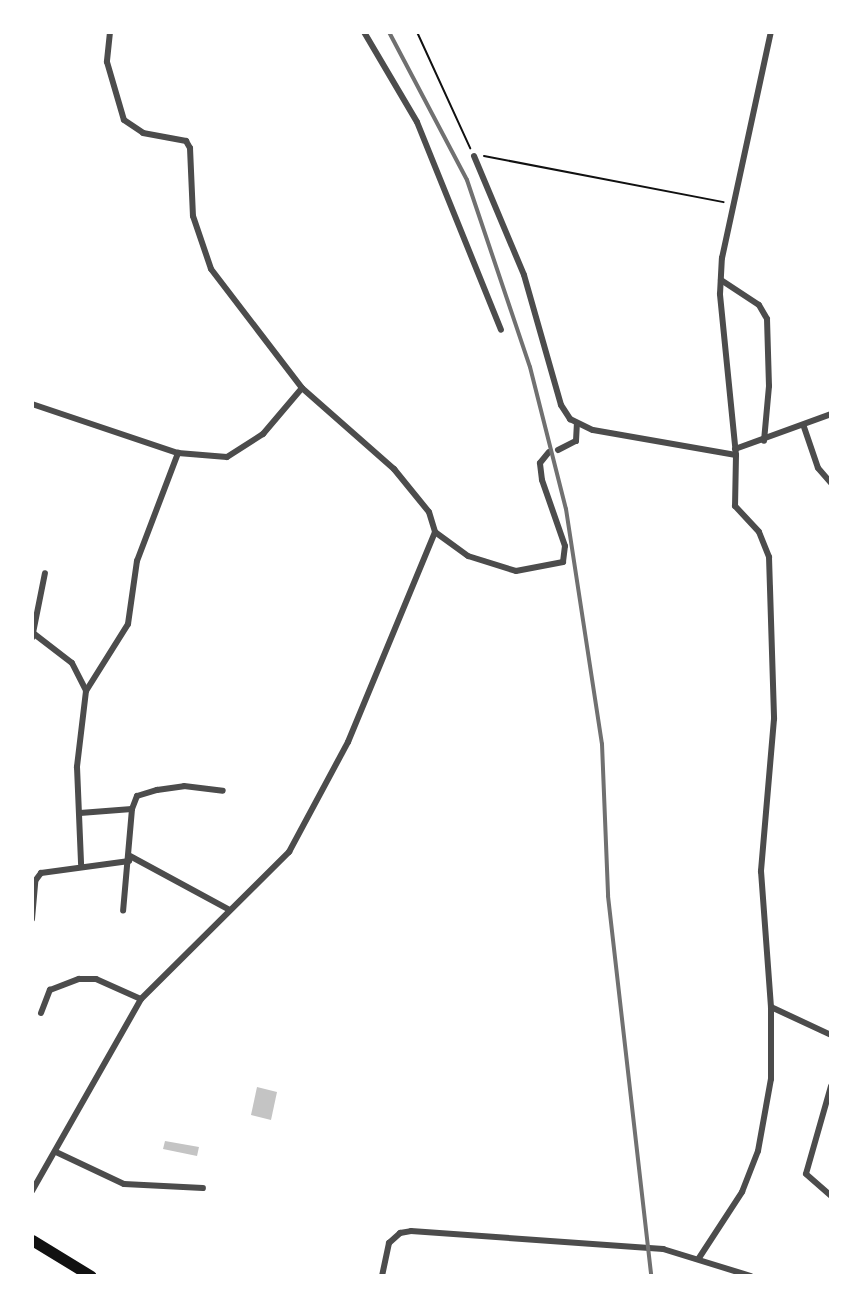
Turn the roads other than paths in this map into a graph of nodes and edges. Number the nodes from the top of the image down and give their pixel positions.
1 (110, 32) edge
2 (364, 32) edge
3 (771, 32) edge
4 (474, 156) road end
5 (721, 280) junction
6 (501, 330) dead end
7 (302, 388) junction
8 (32, 404) edge
9 (831, 414) edge
10 (577, 424) junction
11 (804, 427) junction
12 (764, 441) junction
13 (558, 450) dead end
14 (549, 452) dead end
15 (736, 452) junction
16 (178, 453) junction
17 (831, 483) edge
18 (435, 532) junction
19 (45, 573) dead end
20 (33, 635) edge
21 (86, 691) junction
22 (223, 791) dead end
23 (132, 809) junction
24 (80, 813) junction
25 (130, 858) junction
26 (81, 864) junction
27 (228, 909) junction
28 (123, 911) dead end
29 (32, 919) edge
30 (141, 999) junction
31 (771, 1007) junction
32 (41, 1013) dead end
33 (831, 1035) edge
34 (831, 1086) edge
35 (56, 1152) junction
36 (203, 1188) dead end
37 (32, 1191) edge
38 (831, 1196) edge
39 (32, 1240) edge
40 (699, 1258) junction
41 (91, 1276) edge
42 (382, 1276) edge
43 (751, 1276) edge

1 - 7 street
2 - 6 street
3 - 5 street
4 - 10 street
5 - 12 street
5 - 15 street
7 - 16 street
7 - 18 street
8 - 16 street
9 - 11 street
10 - 13 street
10 - 15 street
11 - 12 street
11 - 17 street
12 - 15 street
14 - 18 street
15 - 31 street
16 - 21 street
18 - 27 street
19 - 20 street
20 - 21 street
21 - 24 street
22 - 23 street
23 - 24 street
23 - 25 street
24 - 26 street
25 - 26 street
25 - 27 street
25 - 28 street
26 - 29 street
27 - 30 street
30 - 32 street
30 - 35 street
31 - 33 street
31 - 40 street
34 - 38 street
35 - 36 street
35 - 37 street
39 - 41 highway
40 - 42 street
40 - 43 street

